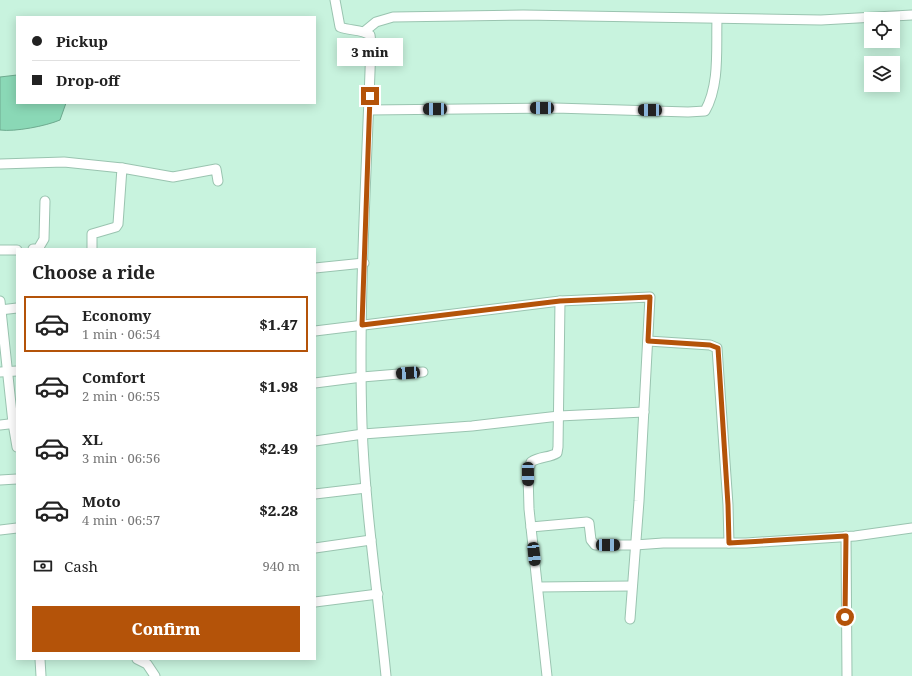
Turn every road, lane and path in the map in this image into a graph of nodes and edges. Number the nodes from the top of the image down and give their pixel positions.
1 (335, 0) edge
2 (912, 15) edge
3 (717, 19) junction
4 (365, 31) junction
5 (369, 110) junction
6 (0, 164) edge
7 (122, 168) junction
8 (218, 181) dead end
9 (45, 201) dead end
10 (39, 248) edge
11 (92, 248) edge
12 (0, 250) edge
13 (16, 250) edge
14 (364, 263) junction
15 (316, 268) edge
16 (560, 301) junction
17 (0, 307) edge
18 (16, 308) edge
19 (362, 325) junction
20 (316, 331) edge
21 (648, 341) junction
22 (9, 372) edge
23 (423, 372) dead end
24 (362, 377) junction
25 (316, 383) edge
26 (644, 412) junction
27 (559, 416) junction
28 (15, 423) edge
29 (0, 425) edge
30 (363, 434) junction
31 (16, 435) edge
32 (316, 441) edge
33 (16, 479) edge
34 (0, 480) edge
35 (366, 488) junction
36 (316, 494) edge
37 (531, 527) junction
38 (16, 528) edge
39 (912, 528) edge
40 (0, 530) edge
41 (846, 536) junction
42 (371, 540) junction
43 (729, 543) junction
44 (635, 545) junction
45 (316, 548) edge
46 (632, 586) junction
47 (538, 587) junction
48 (378, 594) junction
49 (316, 602) edge
50 (630, 619) dead end
51 (40, 660) edge
52 (140, 660) edge
53 (42, 676) edge
54 (155, 676) edge
55 (386, 676) edge
56 (547, 676) edge
57 (847, 676) edge

1 - 4 street
2 - 3 street
3 - 4 street
3 - 5 street
4 - 5 street
5 - 14 street
6 - 7 street
7 - 8 street
7 - 11 street
9 - 10 street
12 - 13 street
14 - 15 street
14 - 19 street
16 - 19 street
16 - 21 street
16 - 27 street
17 - 18 street
17 - 22 street
19 - 20 street
19 - 24 street
21 - 26 street
21 - 43 street
22 - 28 street
23 - 24 street
24 - 25 street
24 - 30 street
26 - 27 street
26 - 44 street
27 - 30 street
27 - 37 street
28 - 29 street
28 - 31 street
30 - 32 street
30 - 35 street
33 - 34 street
35 - 36 street
35 - 42 street
37 - 44 street
37 - 47 street
38 - 40 street
39 - 41 street
41 - 43 street
41 - 57 street
42 - 45 street
42 - 48 street
43 - 44 street
44 - 46 street
46 - 47 street
46 - 50 street
47 - 56 street
48 - 49 street
48 - 55 street
51 - 53 street
52 - 54 street

